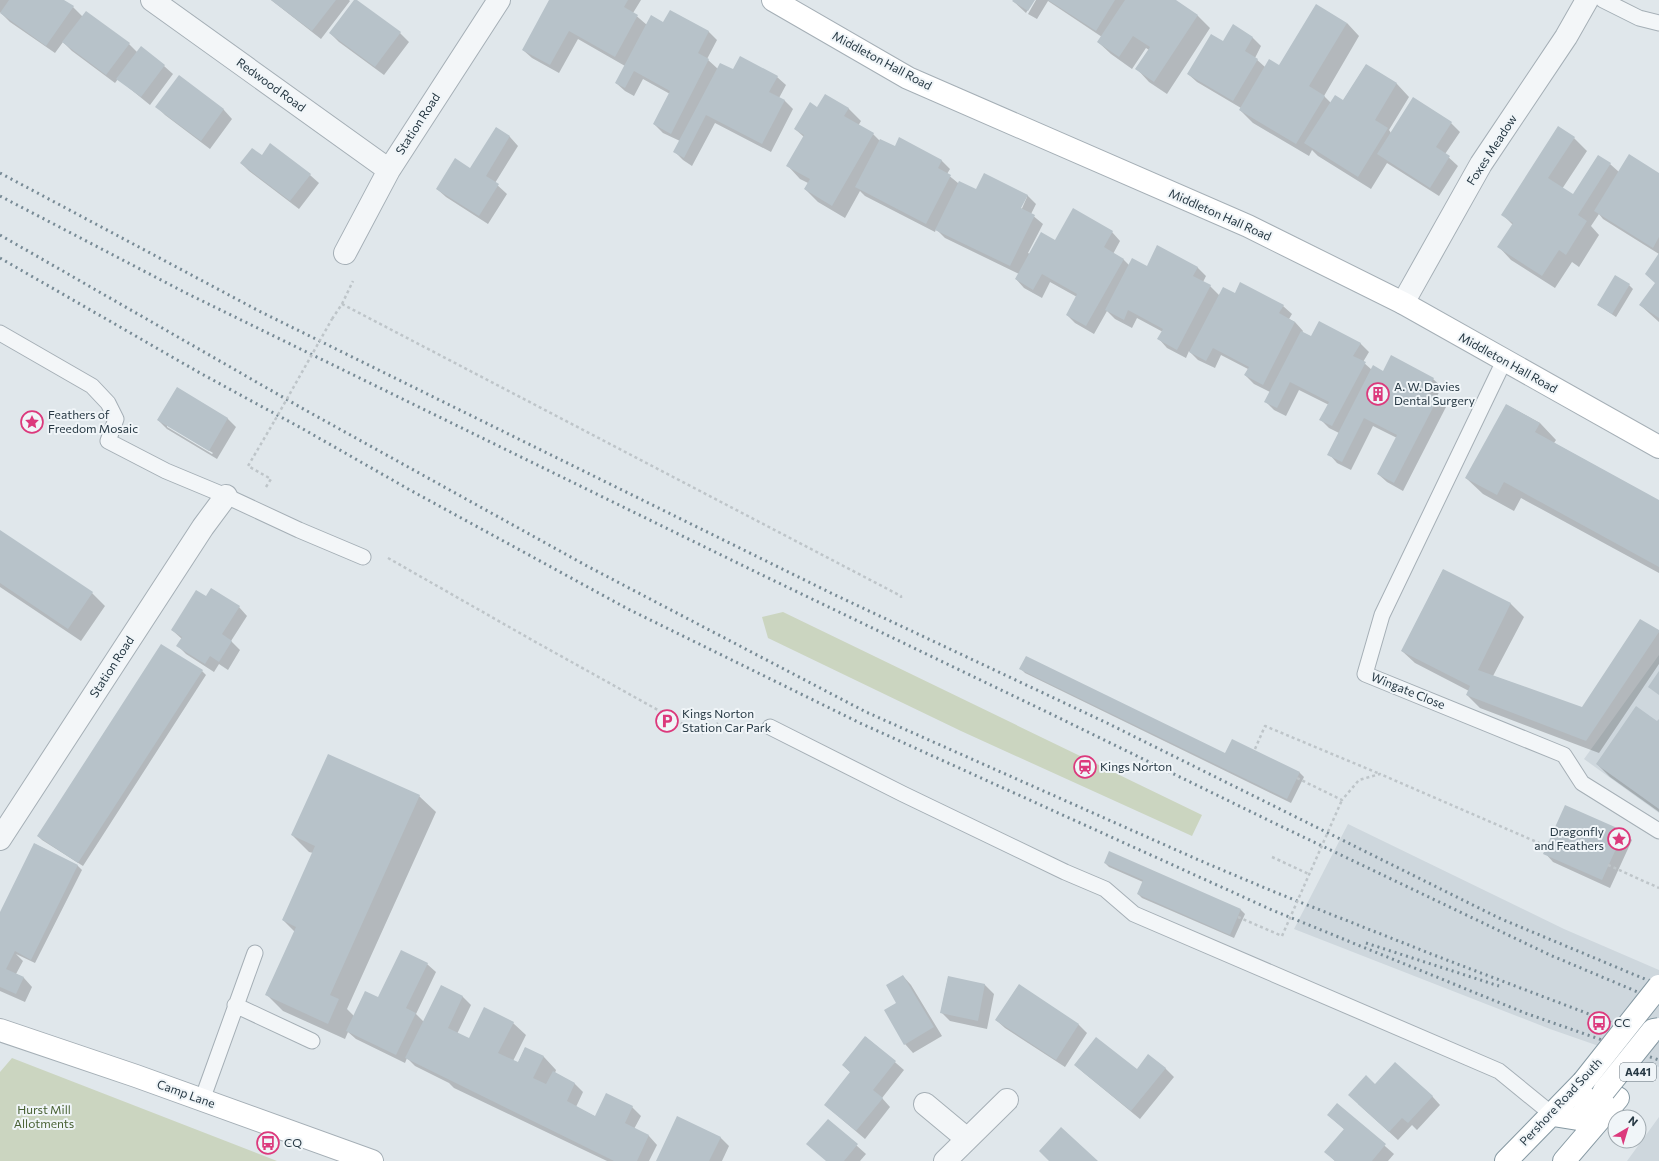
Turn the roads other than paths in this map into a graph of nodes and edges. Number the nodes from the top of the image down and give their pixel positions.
1 (152, 0) edge
2 (499, 0) edge
3 (773, 0) edge
4 (1587, 0) edge
5 (1603, 0) edge
6 (1659, 23) edge
7 (389, 170) junction
8 (345, 253) dead end
9 (1403, 303) junction
10 (0, 333) edge
11 (1504, 361) junction
12 (1659, 447) edge
13 (226, 496) junction
14 (363, 557) dead end
15 (770, 727) dead end
16 (1659, 831) edge
17 (0, 839) edge
18 (255, 953) dead end
19 (1659, 986) edge
20 (235, 1005) junction
21 (0, 1030) edge
22 (1659, 1030) edge
23 (312, 1041) dead end
24 (1659, 1046) edge
25 (1611, 1094) junction
26 (202, 1100) junction
27 (1007, 1100) dead end
28 (925, 1104) dead end
29 (1553, 1115) junction
30 (967, 1139) junction
31 (372, 1161) edge
32 (945, 1161) edge
33 (1506, 1161) edge
34 (1564, 1161) edge

1 - 7 street, Redwood Road
2 - 7 street, Station Road
3 - 9 main road, Middleton Hall Road
4 - 9 street, Foxes Meadow
5 - 6 lane
7 - 8 street, Station Road
9 - 11 main road, Middleton Hall Road
10 - 13 lane
11 - 12 main road, Middleton Hall Road
11 - 16 lane, Wingate Close
13 - 14 lane
13 - 17 street, Station Road
15 - 29 lane
18 - 20 lane
19 - 29 main road, Pershore Road South / A441, bridge
20 - 23 lane
20 - 26 lane
21 - 26 main road, Camp Lane
22 - 25 main road, bridge
24 - 25 main road, A441
25 - 29 main road
25 - 34 main road, A441
26 - 31 main road, Camp Lane
27 - 30 street
28 - 30 street
29 - 33 main road, Pershore Road South / A441
30 - 32 street

